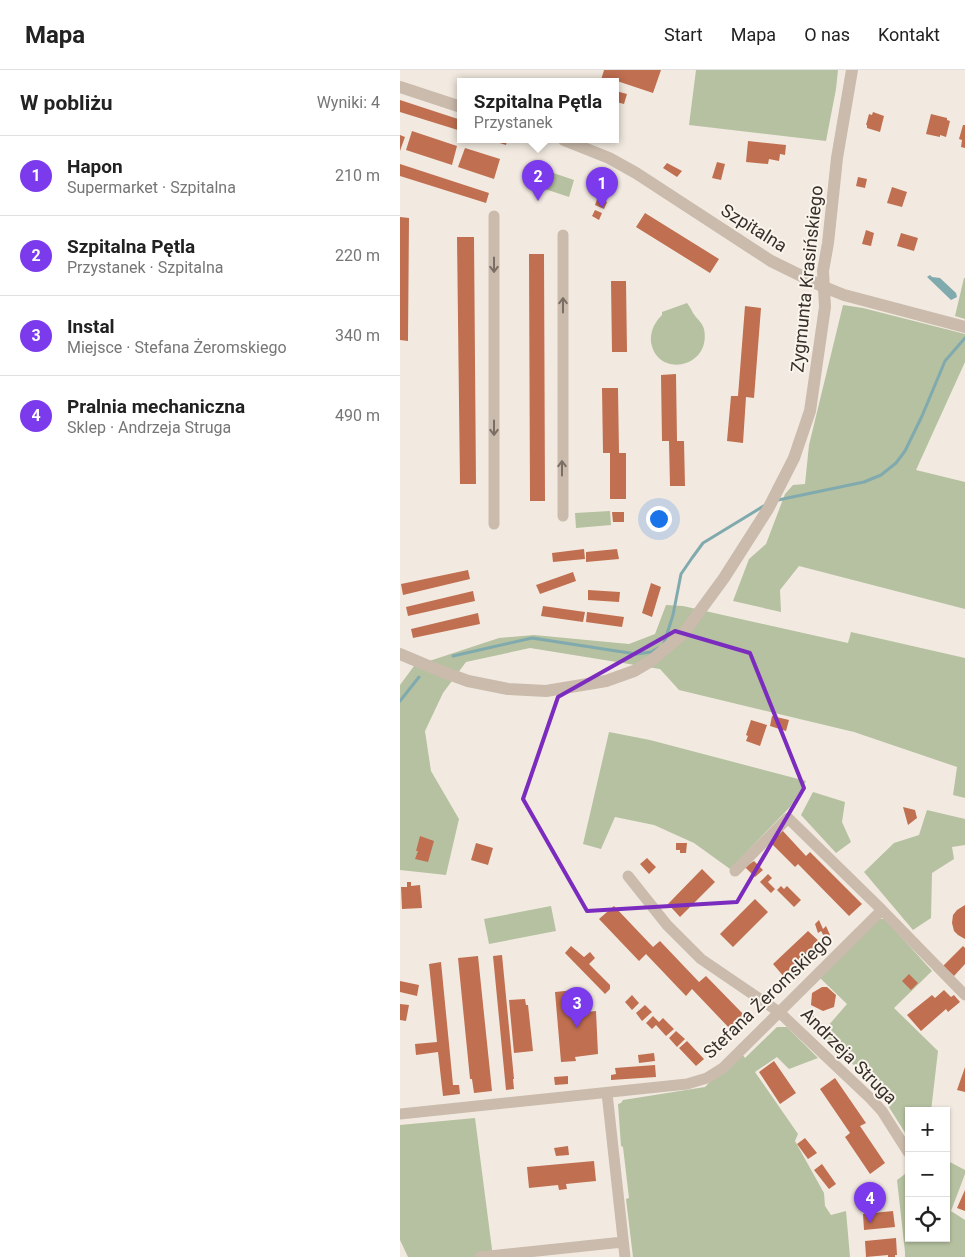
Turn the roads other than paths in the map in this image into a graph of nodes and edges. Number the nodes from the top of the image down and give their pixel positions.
1 (852, 70) edge
2 (400, 88) edge
3 (457, 106) edge
4 (572, 143) edge
5 (494, 216) dead end
6 (563, 235) dead end
7 (824, 287) junction
8 (965, 327) edge
9 (563, 516) dead end
10 (494, 524) dead end
11 (400, 654) edge
12 (735, 871) dead end
13 (628, 876) dead end
14 (882, 910) junction
15 (965, 995) edge
16 (779, 1012) junction
17 (607, 1093) junction
18 (400, 1114) edge
19 (905, 1147) edge
20 (623, 1242) junction
21 (480, 1257) edge
22 (625, 1257) edge

1 - 7 street, Zygmunta Krasińskiego
2 - 3 street
4 - 7 street, Szpitalna
5 -> 10 street
9 -> 6 street
7 - 8 street, Szpitalna
7 - 11 street, Zygmunta Krasińskiego
12 - 14 street
13 - 16 street, Andrzeja Struga
14 - 15 street
14 - 16 street, Stefana Żeromskiego
16 - 17 street, Stefana Żeromskiego
16 - 19 street, Andrzeja Struga
17 - 18 street, Stefana Żeromskiego
17 - 20 street
20 - 21 street
20 - 22 street

